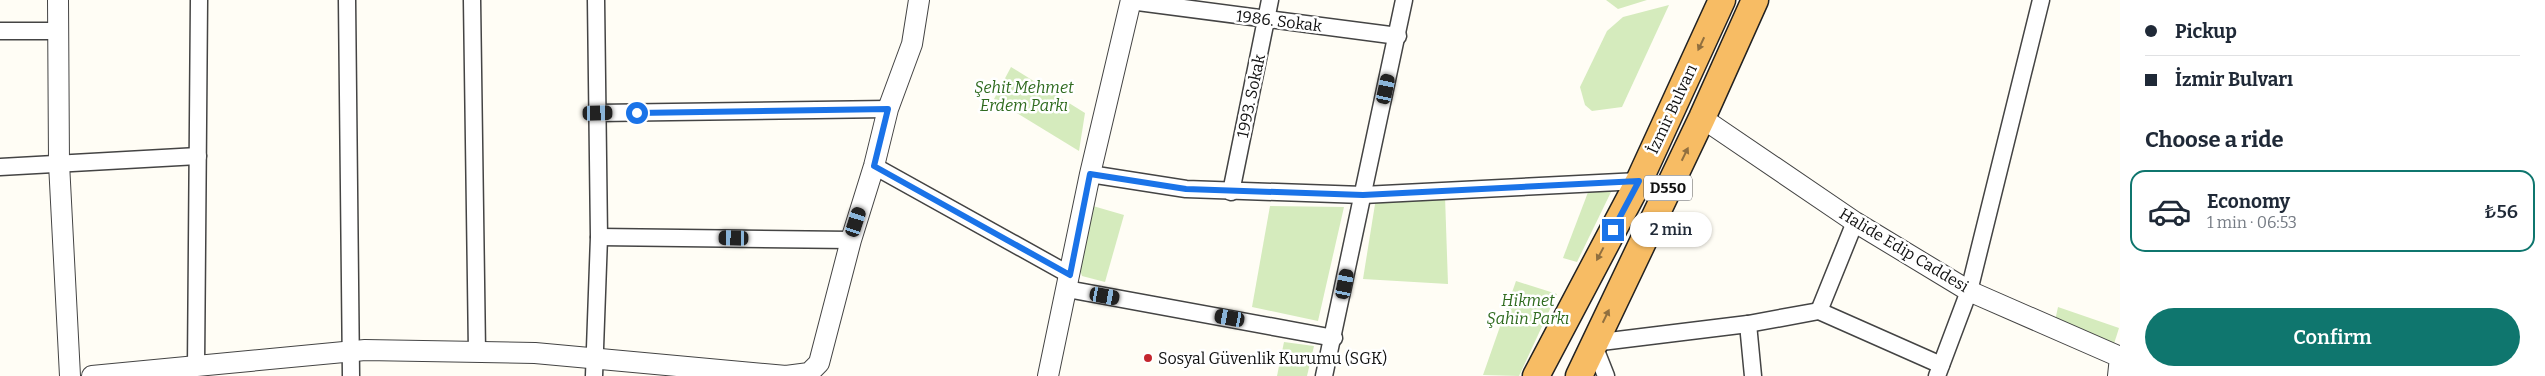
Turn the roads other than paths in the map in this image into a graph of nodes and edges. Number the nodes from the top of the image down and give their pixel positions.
1 (58, 0) edge
2 (198, 0) edge
3 (347, 0) edge
4 (472, 0) edge
5 (596, 0) edge
6 (919, 0) edge
7 (1270, 0) edge
8 (1404, 0) edge
9 (1722, 0) edge
10 (1755, 0) edge
11 (2041, 0) edge
12 (1131, 1) edge
13 (1267, 19) junction
14 (0, 31) edge
15 (58, 31) junction
16 (1398, 36) junction
17 (888, 109) junction
18 (598, 113) junction
19 (1702, 118) junction
20 (198, 156) junction
21 (59, 163) junction
22 (874, 166) junction
23 (0, 167) edge
24 (1090, 174) junction
25 (1639, 181) junction
26 (1231, 192) junction
27 (1363, 195) junction
28 (1855, 222) junction
29 (599, 236) junction
30 (851, 240) junction
31 (1068, 282) junction
32 (1970, 291) junction
33 (1819, 311) junction
34 (1748, 324) junction
35 (1334, 338) junction
36 (1593, 343) junction
37 (352, 352) junction
38 (477, 352) junction
39 (2120, 357) edge
40 (196, 367) junction
41 (594, 367) edge
42 (1939, 370) edge
43 (70, 376) edge
44 (92, 376) edge
45 (352, 376) edge
46 (1048, 376) edge
47 (1324, 376) edge
48 (1536, 376) edge
49 (1578, 376) edge
50 (1606, 376) edge
51 (1753, 376) edge
52 (2118, 376) edge

1 - 15 street
2 - 20 street
3 - 37 street
4 - 38 street
5 - 18 street
6 - 17 street
7 - 13 street, 1993. Sokak
8 - 16 street
9 -> 25 highway, İzmir Bulvarı / D550
10 - 19 highway, İzmir Bulvarı / D550
11 - 32 street
12 - 13 street, 1986. Sokak
12 - 24 street
13 - 16 street, 1986. Sokak
13 - 26 street, 1993. Sokak
14 - 15 street
15 - 21 street
16 - 27 street
17 - 18 street
17 - 22 street
18 - 29 street
19 - 28 street, Halide Edip Caddesi
36 -> 19 highway, İzmir Bulvarı / D550
20 - 21 street
20 - 40 street
21 - 23 street
21 - 43 street
22 - 30 street
22 - 31 street
24 - 26 street
24 - 31 street
25 - 27 street
25 -> 48 highway, İzmir Bulvarı / D550
26 - 27 street
27 - 35 street
28 - 32 street, Halide Edip Caddesi
28 - 33 street
29 - 30 street
29 - 41 street
30 - 41 street
31 - 35 street
31 - 46 street
32 - 39 street, Halide Edip Caddesi
32 - 42 street
33 - 34 street
33 - 42 street
34 - 36 street
34 - 51 street
35 - 47 street
36 - 49 highway, İzmir Bulvarı / D550
36 - 50 street
37 - 38 street
37 - 40 street
37 - 45 street
38 - 41 street
39 - 52 street
40 - 44 street

